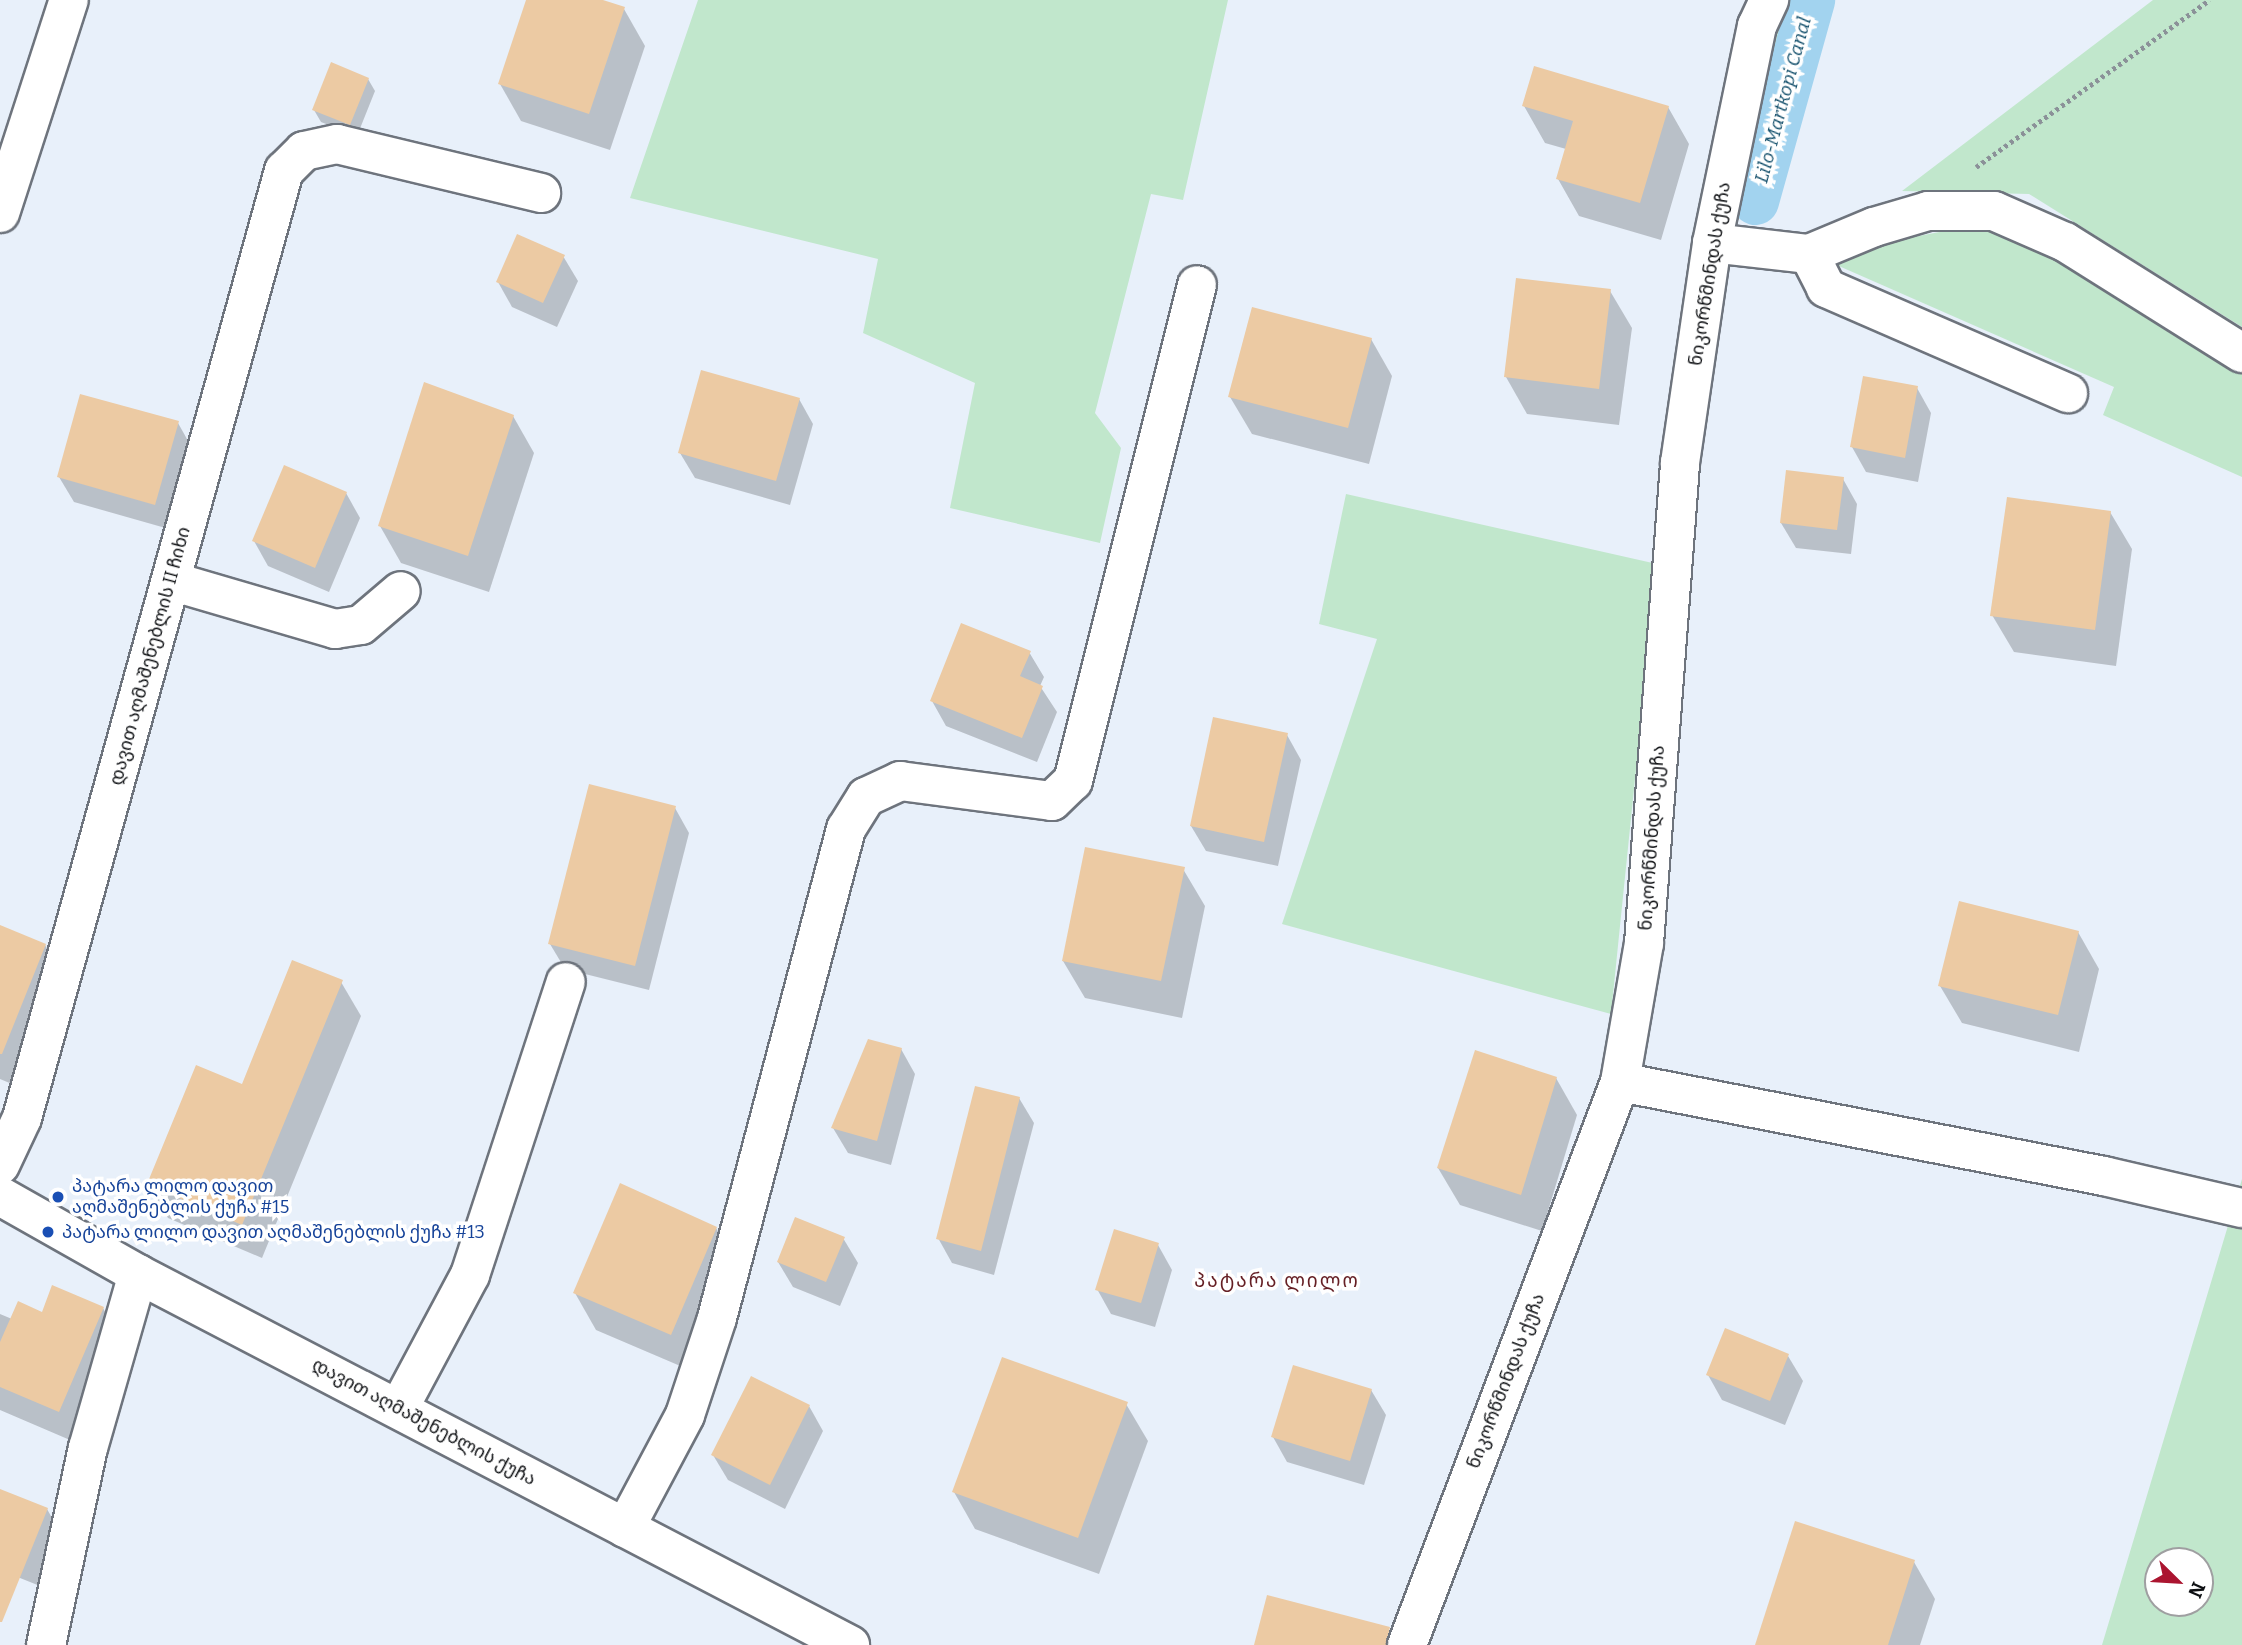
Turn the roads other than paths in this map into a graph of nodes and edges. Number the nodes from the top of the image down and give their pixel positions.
1 (68, 0) edge
2 (1769, 0) edge
3 (541, 193) dead end
4 (0, 213) edge
5 (1712, 243) junction
6 (1809, 254) junction
7 (1197, 285) dead end
8 (2242, 353) edge
9 (2068, 393) dead end
10 (171, 581) junction
11 (401, 591) dead end
12 (566, 982) dead end
13 (1620, 1082) junction
14 (0, 1165) edge
15 (0, 1196) edge
16 (2242, 1208) edge
17 (138, 1274) junction
18 (399, 1408) junction
19 (625, 1528) junction
20 (46, 1645) edge
21 (849, 1645) edge
22 (1407, 1645) edge

1 - 4 street
2 - 5 street, ნიკორწმინდას ქუჩა
3 - 10 street, დავით აღმაშენებლის II ჩიხი
5 - 6 street
5 - 13 street, ნიკორწმინდას ქუჩა
6 - 8 street
6 - 9 street
7 - 19 street
10 - 11 street
10 - 14 street, დავით აღმაშენებლის II ჩიხი
12 - 18 street
13 - 16 street
13 - 22 street, ნიკორწმინდას ქუჩა
15 - 17 street, დავით აღმაშენებლის ქუჩა
17 - 18 street, დავით აღმაშენებლის ქუჩა
17 - 20 street
18 - 19 street, დავით აღმაშენებლის ქუჩა
19 - 21 street, დავით აღმაშენებლის ქუჩა

